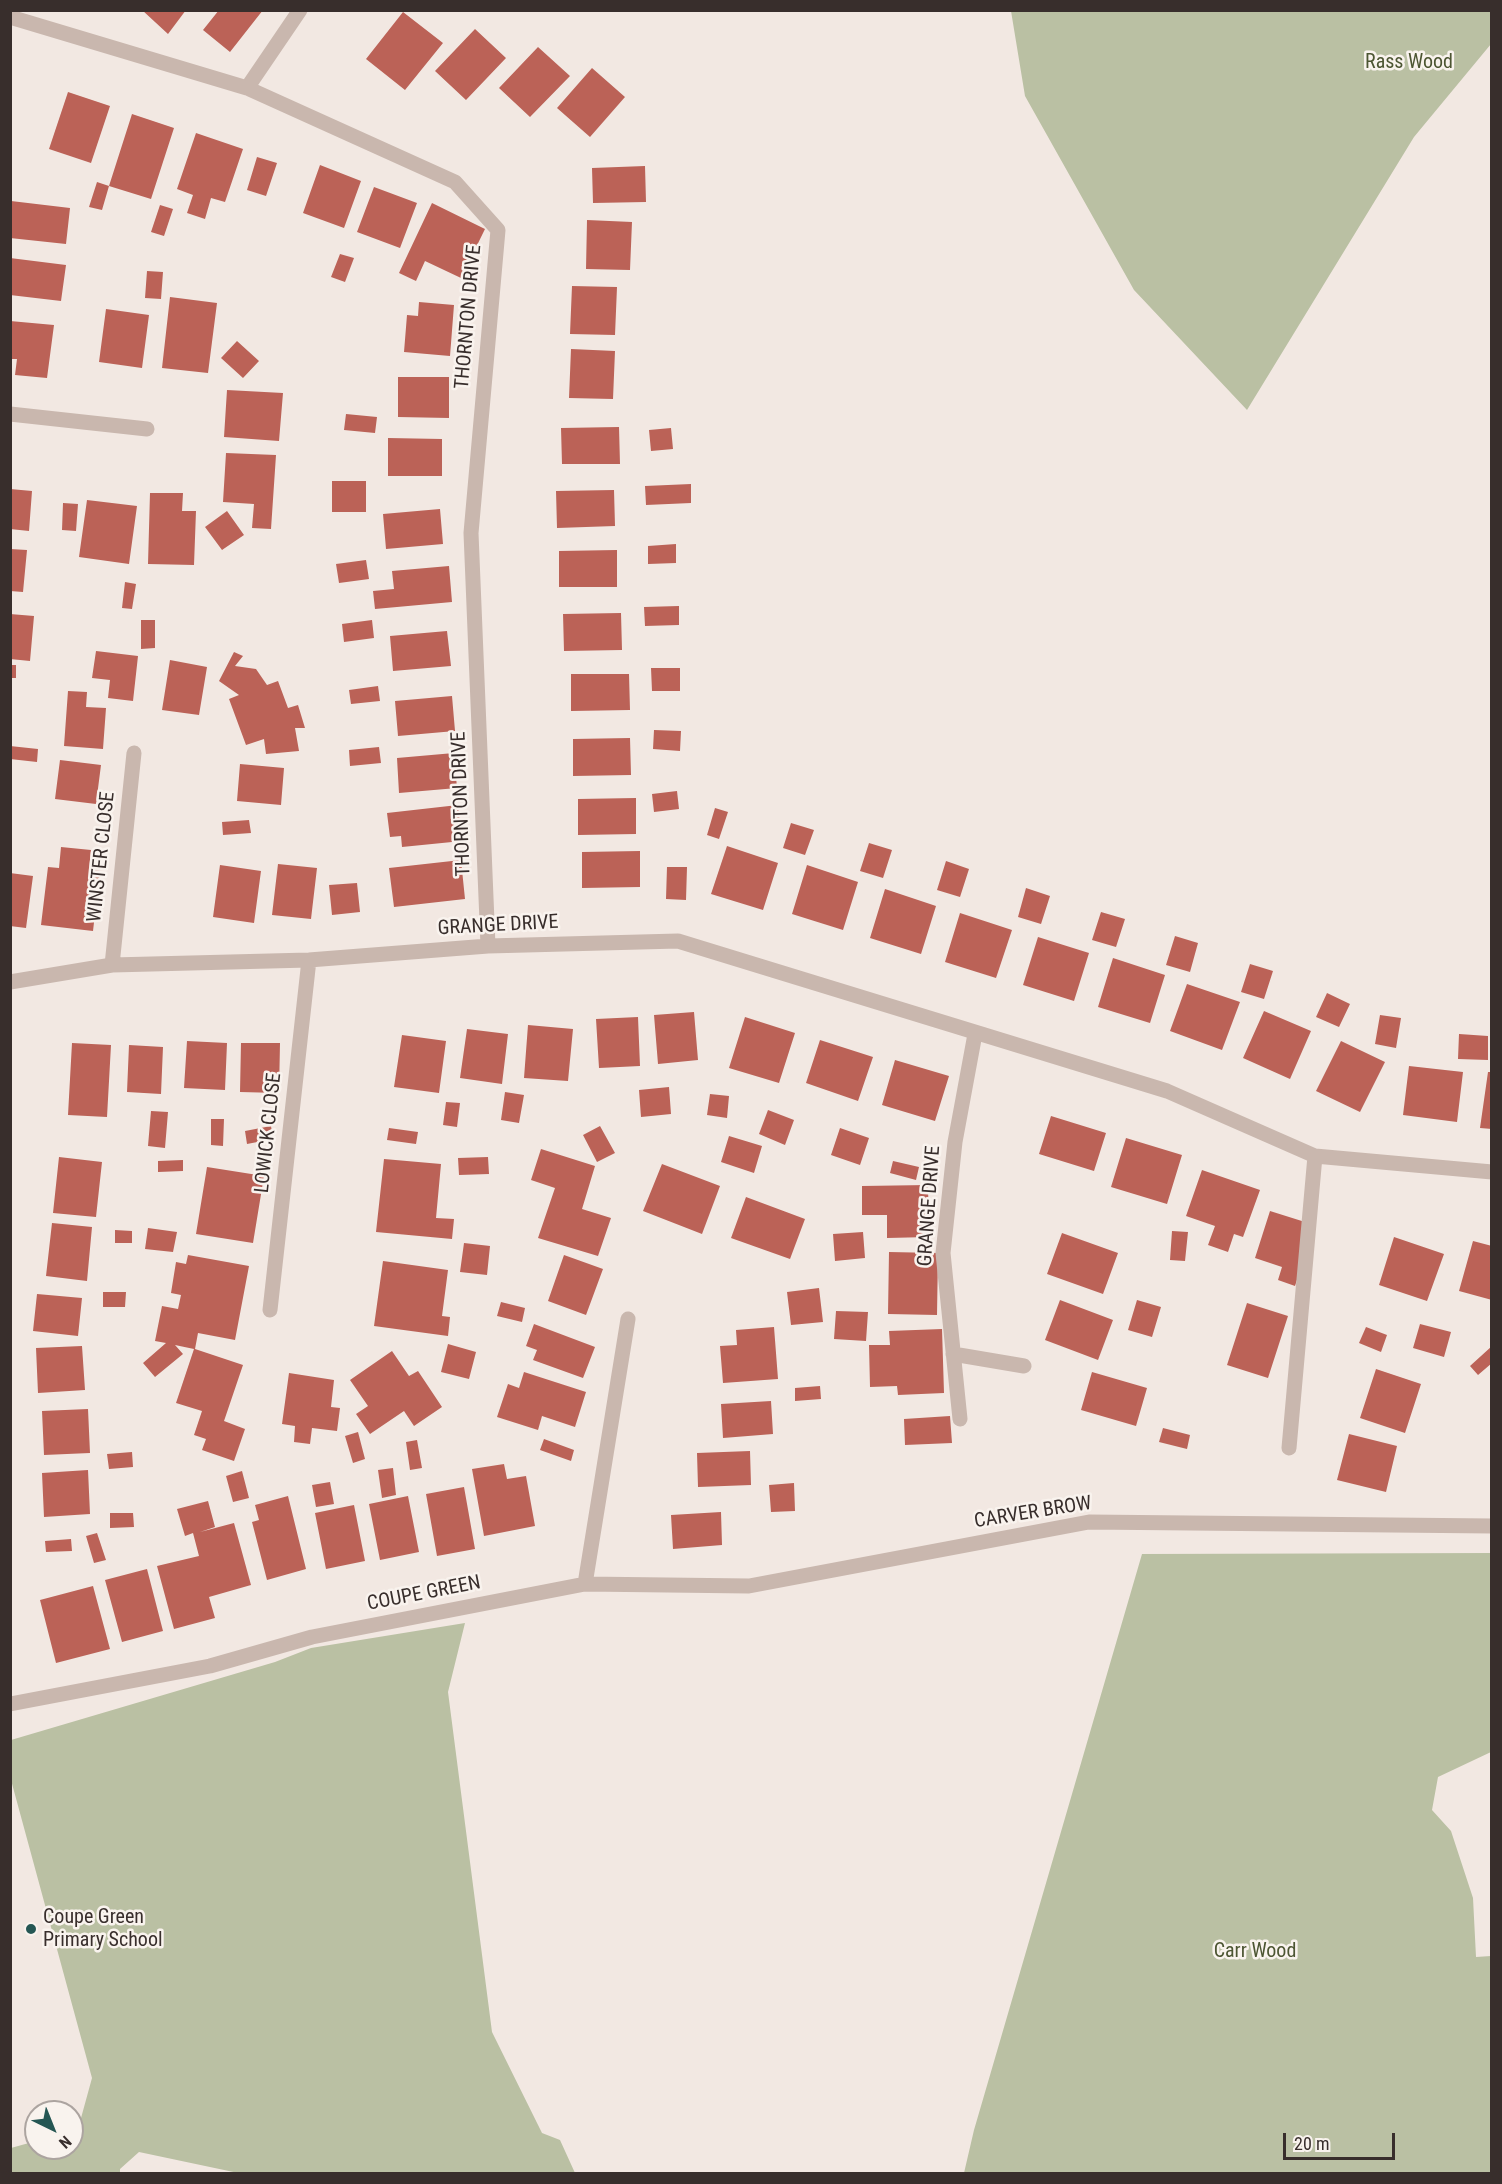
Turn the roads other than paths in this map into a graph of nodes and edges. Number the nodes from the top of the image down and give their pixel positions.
1 (300, 10) edge
2 (10, 17) edge
3 (247, 88) junction
4 (10, 414) edge
5 (147, 429) dead end
6 (134, 753) dead end
7 (488, 945) junction
8 (309, 960) junction
9 (112, 965) junction
10 (10, 982) edge
11 (975, 1034) junction
12 (1315, 1156) junction
13 (1491, 1172) edge
14 (270, 1310) dead end
15 (628, 1319) dead end
16 (953, 1354) junction
17 (1024, 1366) dead end
18 (960, 1419) dead end
19 (1289, 1448) dead end
20 (1491, 1526) edge
21 (585, 1584) junction
22 (10, 1704) edge

1 - 3 street
2 - 3 street, THORNTON DRIVE
3 - 7 street, THORNTON DRIVE
4 - 5 street
6 - 9 street, WINSTER CLOSE
7 - 8 street, GRANGE DRIVE
7 - 11 street, GRANGE DRIVE
8 - 9 street, GRANGE DRIVE
8 - 14 street, LOWICK CLOSE
9 - 10 street, GRANGE DRIVE
11 - 12 street, GRANGE DRIVE
11 - 16 street, GRANGE DRIVE
12 - 13 street, GRANGE DRIVE
12 - 19 street
15 - 21 street
16 - 17 street
16 - 18 street, GRANGE DRIVE
20 - 21 street, CARVER BROW
21 - 22 street, COUPE GREEN

